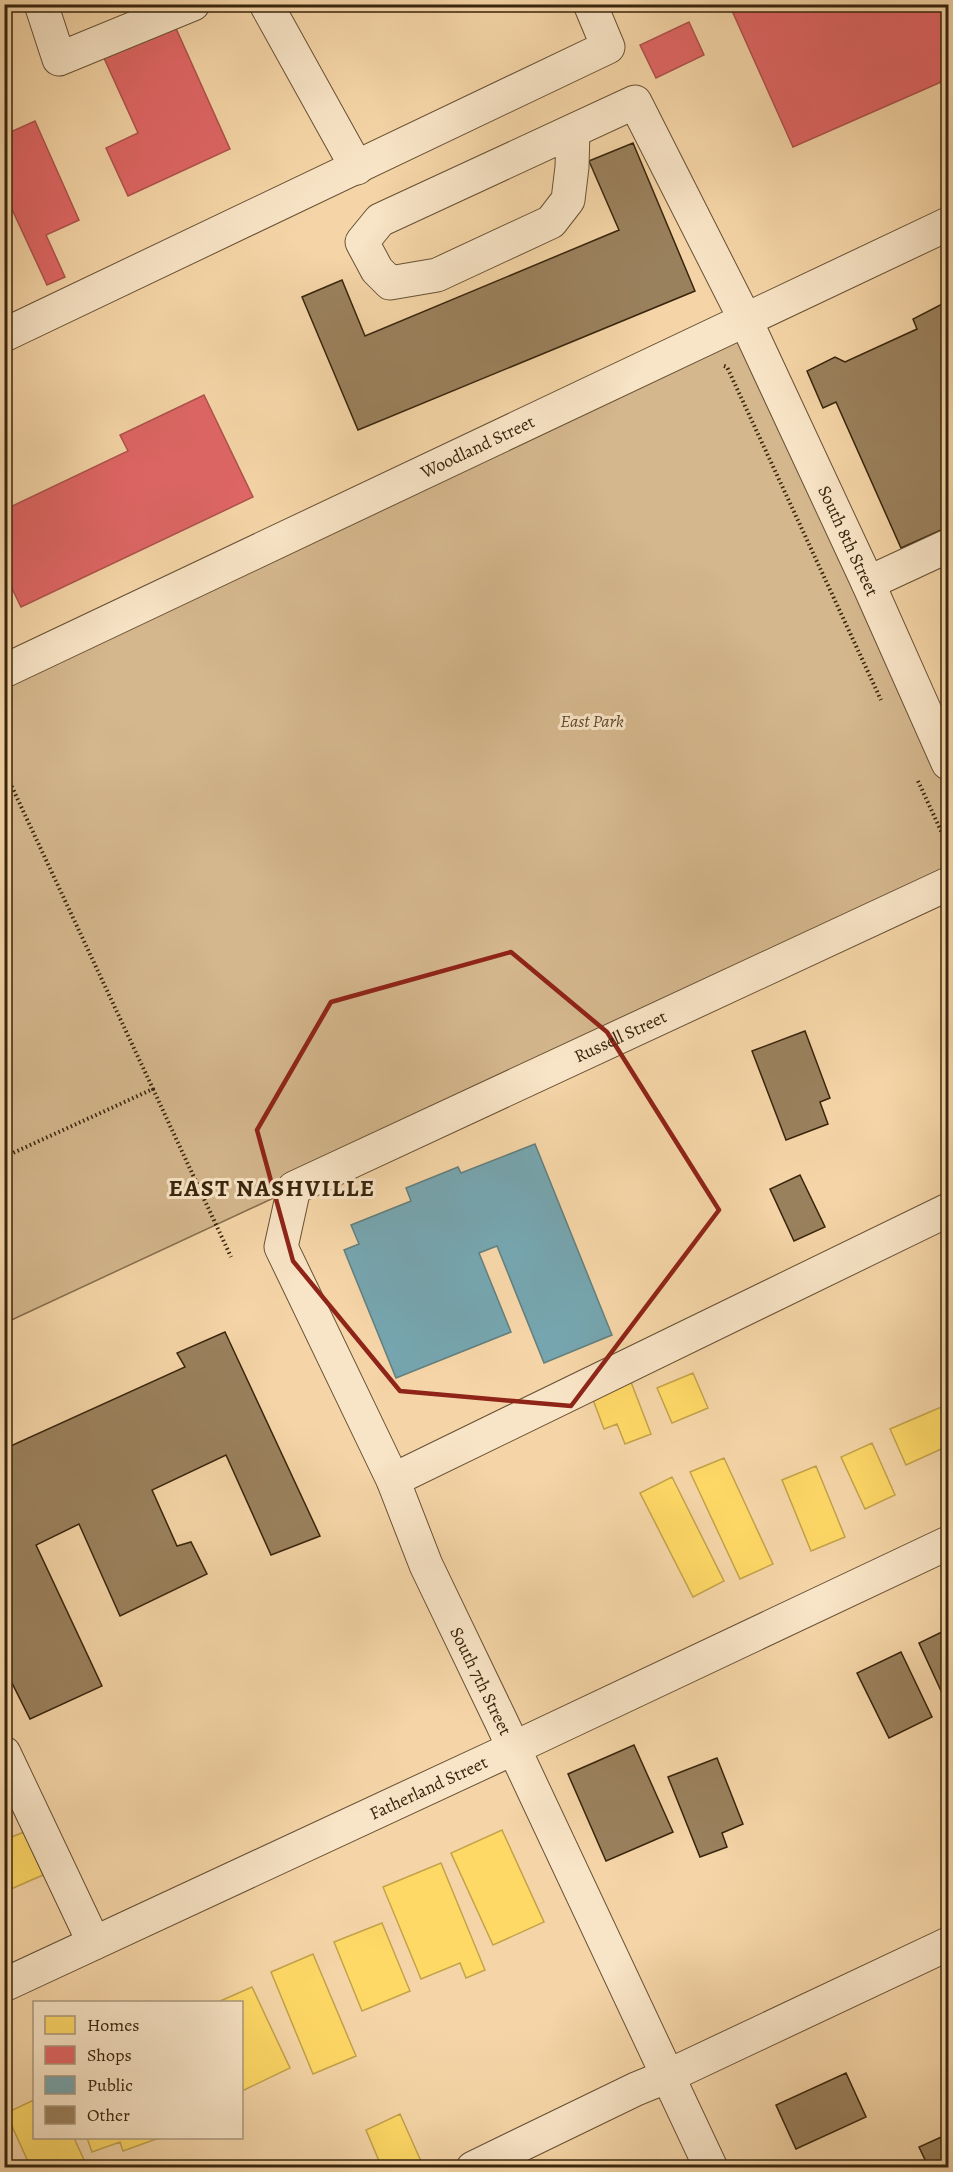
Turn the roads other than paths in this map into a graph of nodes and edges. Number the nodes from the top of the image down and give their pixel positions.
1 (41, 4) edge
2 (193, 4) edge
3 (266, 4) edge
4 (590, 4) edge
5 (573, 131) junction
6 (357, 168) junction
7 (948, 224) edge
8 (745, 319) junction
9 (4, 335) edge
10 (948, 546) edge
11 (868, 583) junction
12 (5, 670) edge
13 (948, 763) edge
14 (948, 884) edge
15 (294, 1188) joint
16 (948, 1210) edge
17 (393, 1480) junction
18 (948, 1543) edge
19 (514, 1748) junction
20 (4, 1753) edge
21 (94, 1943) junction
22 (948, 1944) edge
23 (4, 1985) edge
24 (668, 2076) junction
25 (473, 2168) edge
26 (711, 2168) edge

1 - 2 street
3 - 6 street
4 - 6 street
5 - 5 street
5 - 8 street, South 8th Street
6 - 9 street
7 - 8 street, Woodland Street
8 - 11 street, South 8th Street
8 - 12 street, Woodland Street
10 - 11 street
11 - 13 street, South 8th Street
14 - 15 street, Russell Street
15 - 17 street, South 7th Street
16 - 17 street
17 - 19 street, South 7th Street
18 - 19 street, Fatherland Street
19 - 21 street, Fatherland Street
19 - 24 street, South 7th Street
20 - 21 street
21 - 23 street, Fatherland Street
22 - 24 street
24 - 25 street
24 - 26 street, South 7th Street

